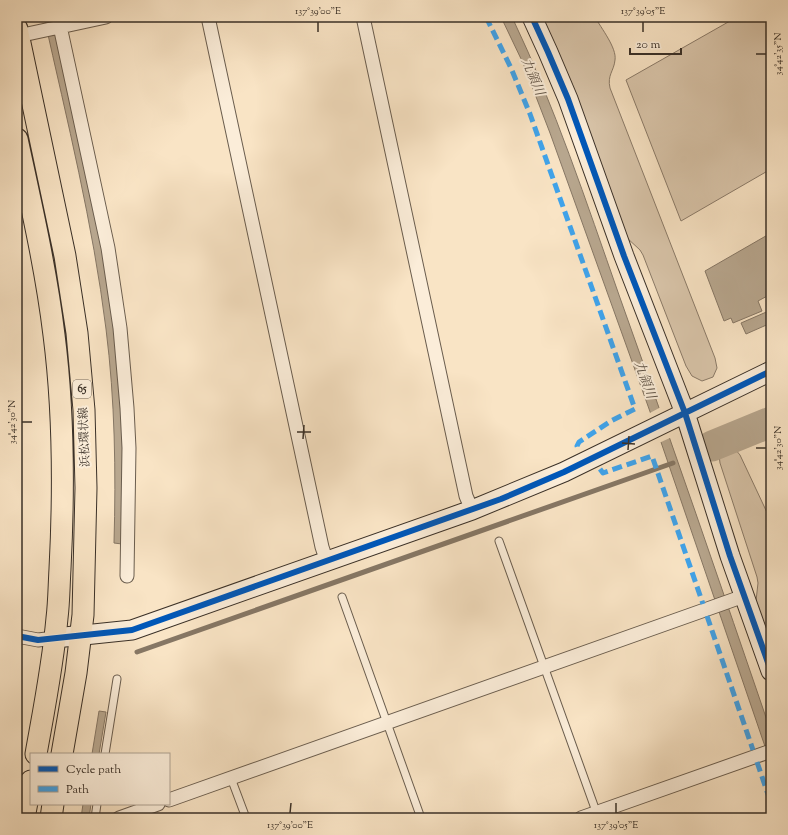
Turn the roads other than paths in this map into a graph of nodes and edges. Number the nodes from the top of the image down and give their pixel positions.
1 (106, 17) edge
2 (208, 17) edge
3 (363, 17) edge
4 (532, 17) edge
5 (59, 24) edge
6 (18, 33) edge
7 (17, 139) edge
8 (771, 371) edge
9 (679, 416) junction
10 (472, 510) junction
11 (499, 541) dead end
12 (327, 562) junction
13 (127, 576) dead end
14 (342, 597) dead end
15 (740, 597) junction
16 (17, 636) edge
17 (81, 636) junction
18 (55, 638) junction
19 (544, 667) junction
20 (771, 671) edge
21 (117, 679) dead end
22 (387, 723) junction
23 (36, 753) edge
24 (62, 753) edge
25 (105, 753) edge
26 (765, 753) edge
27 (231, 778) junction
28 (30, 786) edge
29 (170, 800) edge
30 (53, 805) edge
31 (97, 805) edge
32 (155, 805) edge
33 (597, 815) edge
34 (24, 818) edge
35 (51, 818) edge
36 (95, 818) edge
37 (119, 818) edge
38 (246, 818) edge
39 (421, 818) edge
40 (581, 818) edge

1 - 5 street
2 - 12 street
3 - 10 street
4 - 9 street
5 - 6 street
5 - 13 street
6 - 17 main road, 浜松環状線 / 65
7 - 18 main road, 浜松環状線 / 65
8 - 9 street
9 - 10 street
9 - 15 street
10 - 12 street
11 - 19 lane
12 - 17 street
14 - 22 lane
15 - 19 street
15 - 20 street
16 - 18 street
17 - 18 street
17 - 24 main road, 浜松環状線 / 65
18 - 23 main road, 浜松環状線 / 65
19 - 22 street
19 - 33 lane
21 - 25 lane
22 - 27 street
22 - 39 lane
26 - 33 street
27 - 29 street
27 - 38 lane
28 - 34 main road
30 - 35 main road
31 - 36 lane
32 - 37 street
33 - 40 street

